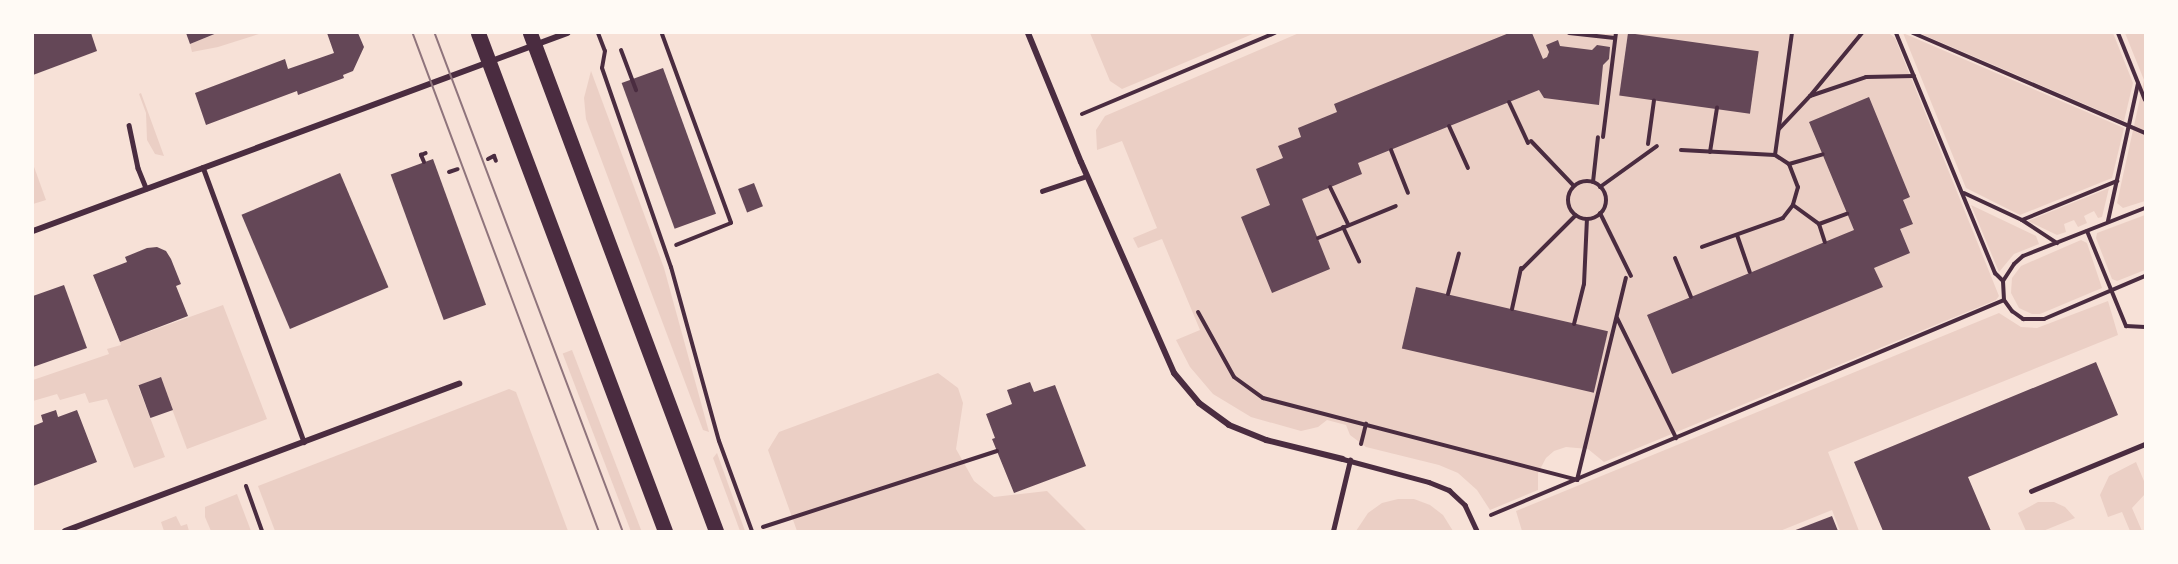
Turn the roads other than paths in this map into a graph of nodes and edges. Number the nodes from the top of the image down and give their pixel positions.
1 (478, 33) edge
2 (567, 33) edge
3 (1028, 33) edge
4 (532, 39) edge
5 (489, 61) junction
6 (129, 125) dead end
7 (203, 167) junction
8 (1087, 176) junction
9 (146, 188) junction
10 (1042, 191) dead end
11 (33, 231) edge
12 (459, 384) dead end
13 (304, 442) junction
14 (2145, 444) edge
15 (1343, 459) joint
16 (1350, 460) junction
17 (2031, 491) dead end
18 (65, 531) edge
19 (665, 531) edge
20 (716, 531) edge
21 (1333, 531) edge
22 (1477, 531) edge

1 - 5 main road
2 - 4 street
3 - 8 street
4 - 5 street
4 - 20 main road
5 - 7 street
5 - 19 main road
6 - 9 lane
7 - 9 street
7 - 13 lane
8 - 10 lane
8 - 15 street
9 - 11 street
12 - 13 street
13 - 18 street
14 - 17 lane
15 - 16 lane
16 - 21 lane
16 - 22 lane

